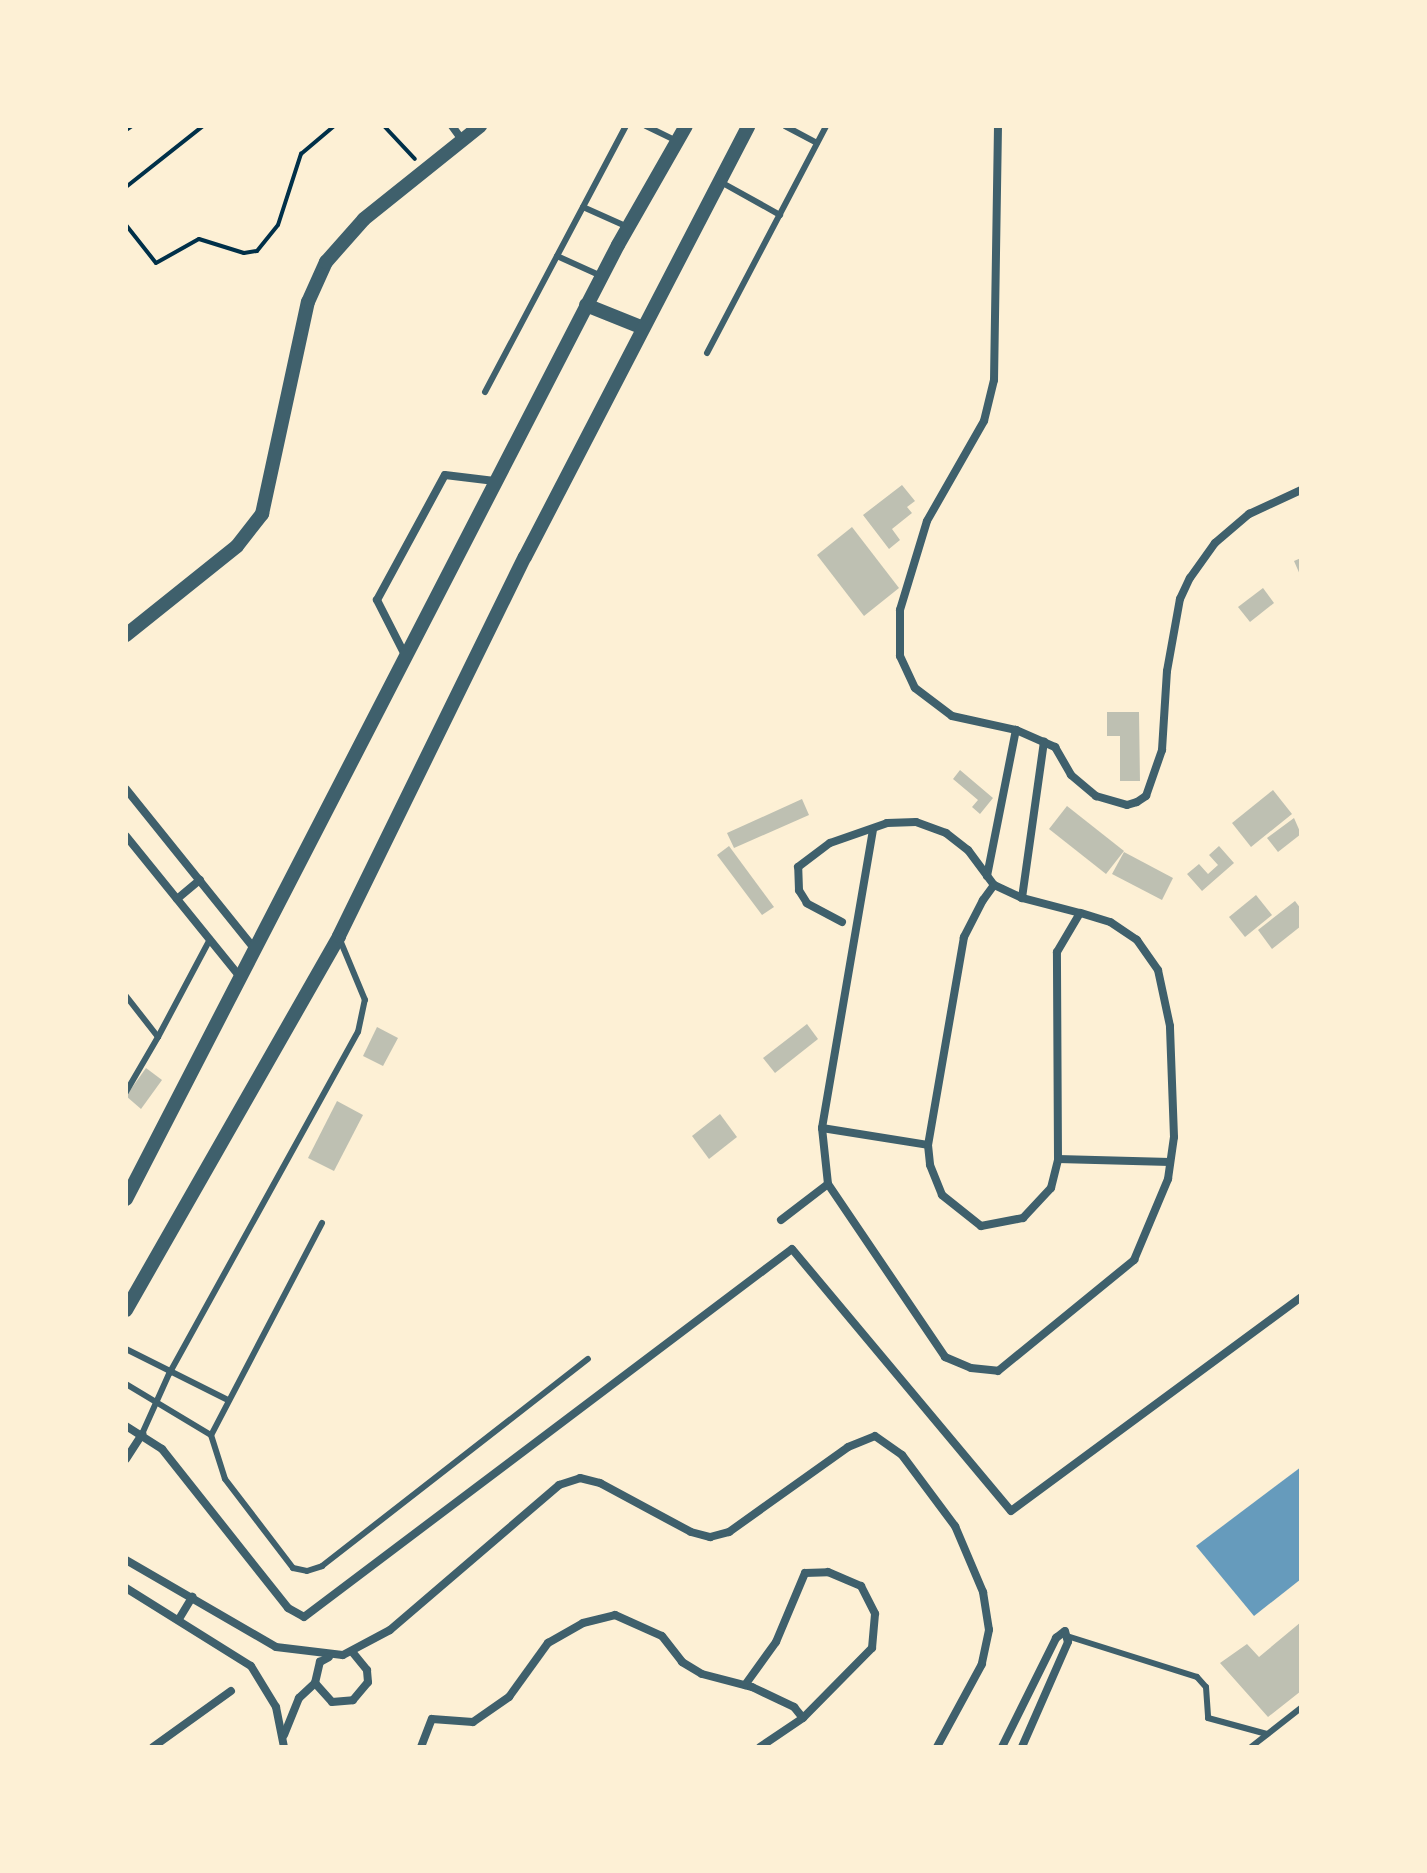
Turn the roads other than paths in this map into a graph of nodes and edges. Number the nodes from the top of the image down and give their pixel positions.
1 (452, 126) edge
2 (480, 126) edge
3 (626, 126) edge
4 (646, 126) edge
5 (686, 126) edge
6 (748, 126) edge
7 (785, 126) edge
8 (826, 126) edge
9 (998, 126) edge
10 (462, 140) junction
11 (677, 141) junction
12 (817, 143) junction
13 (719, 181) junction
14 (583, 207) junction
15 (780, 215) junction
16 (628, 227) junction
17 (557, 256) junction
18 (601, 276) junction
19 (586, 305) junction
20 (641, 327) junction
21 (707, 353) dead end
22 (485, 392) dead end
23 (495, 481) junction
24 (1301, 490) edge
25 (126, 635) edge
26 (405, 655) junction
27 (1016, 730) junction
28 (1044, 742) junction
29 (128, 795) edge
30 (873, 829) junction
31 (126, 836) edge
32 (987, 876) junction
33 (200, 880) junction
34 (994, 885) junction
35 (1022, 898) junction
36 (177, 899) junction
37 (1080, 913) junction
38 (842, 922) dead end
39 (339, 936) junction
40 (210, 939) junction
41 (254, 948) junction
42 (241, 978) junction
43 (126, 996) edge
44 (158, 1037) junction
45 (126, 1092) edge
46 (822, 1128) junction
47 (928, 1145) junction
48 (1058, 1159) junction
49 (1170, 1162) junction
50 (828, 1184) junction
51 (126, 1199) edge
52 (781, 1220) dead end
53 (322, 1223) dead end
54 (1301, 1297) edge
55 (126, 1310) edge
56 (126, 1349) edge
57 (588, 1359) dead end
58 (169, 1374) junction
59 (126, 1384) edge
60 (157, 1399) junction
61 (228, 1400) junction
62 (126, 1426) edge
63 (142, 1434) junction
64 (211, 1435) junction
65 (126, 1459) edge
66 (129, 1562) edge
67 (126, 1575) edge
68 (126, 1588) edge
69 (192, 1597) junction
70 (179, 1619) junction
71 (1067, 1636) junction
72 (353, 1653) junction
73 (332, 1656) junction
74 (315, 1683) junction
75 (745, 1685) junction
76 (231, 1691) dead end
77 (1301, 1708) edge
78 (803, 1718) junction
79 (1267, 1734) junction
80 (283, 1743) edge
81 (153, 1747) edge
82 (421, 1747) edge
83 (760, 1747) edge
84 (937, 1747) edge
85 (1002, 1747) edge
86 (1022, 1747) edge
87 (1251, 1747) edge

1 - 10 street
2 - 10 street
3 - 14 lane
4 - 11 lane
5 - 11 street
6 - 13 street
7 - 12 lane
8 - 12 lane
9 - 27 street
10 - 25 street
11 - 16 street
12 - 15 lane
13 - 15 lane
13 - 20 street
14 - 16 lane
14 - 17 lane
15 - 21 lane
16 - 18 street
17 - 18 lane
17 - 22 lane
18 - 19 street
19 - 20 street
19 - 23 street
20 - 39 street
23 - 26 street
23 - 26 street
24 - 28 street
26 - 41 street
27 - 28 street
27 - 32 street
28 - 35 street
29 - 33 street
30 - 32 street
30 - 38 street
30 - 46 street
31 - 36 street
32 - 34 street
33 - 36 street
33 - 41 street
34 - 35 street
34 - 47 street
35 - 37 street
36 - 40 street
37 - 48 street
37 - 49 street
39 - 55 street
39 - 58 lane
40 - 42 street
40 - 44 lane
41 - 42 street
42 - 51 street
43 - 44 lane
44 - 45 lane
46 - 47 street
46 - 50 street
47 - 48 street
48 - 49 street
49 - 50 street
50 - 52 street
53 - 61 lane
54 - 63 street
56 - 58 lane
57 - 64 lane
58 - 60 lane
58 - 61 lane
59 - 60 lane
60 - 63 lane
60 - 64 lane
61 - 64 lane
62 - 63 street
63 - 65 street
66 - 67 street
66 - 69 street
68 - 70 street
69 - 70 street
69 - 73 street
70 - 80 street
71 - 79 lane
71 - 85 street
71 - 86 street
72 - 73 street
72 - 74 street
72 - 84 street
73 - 74 street
74 - 80 street
75 - 78 street
75 - 78 street
75 - 82 street
76 - 81 street
77 - 79 lane
78 - 83 street
79 - 87 lane

